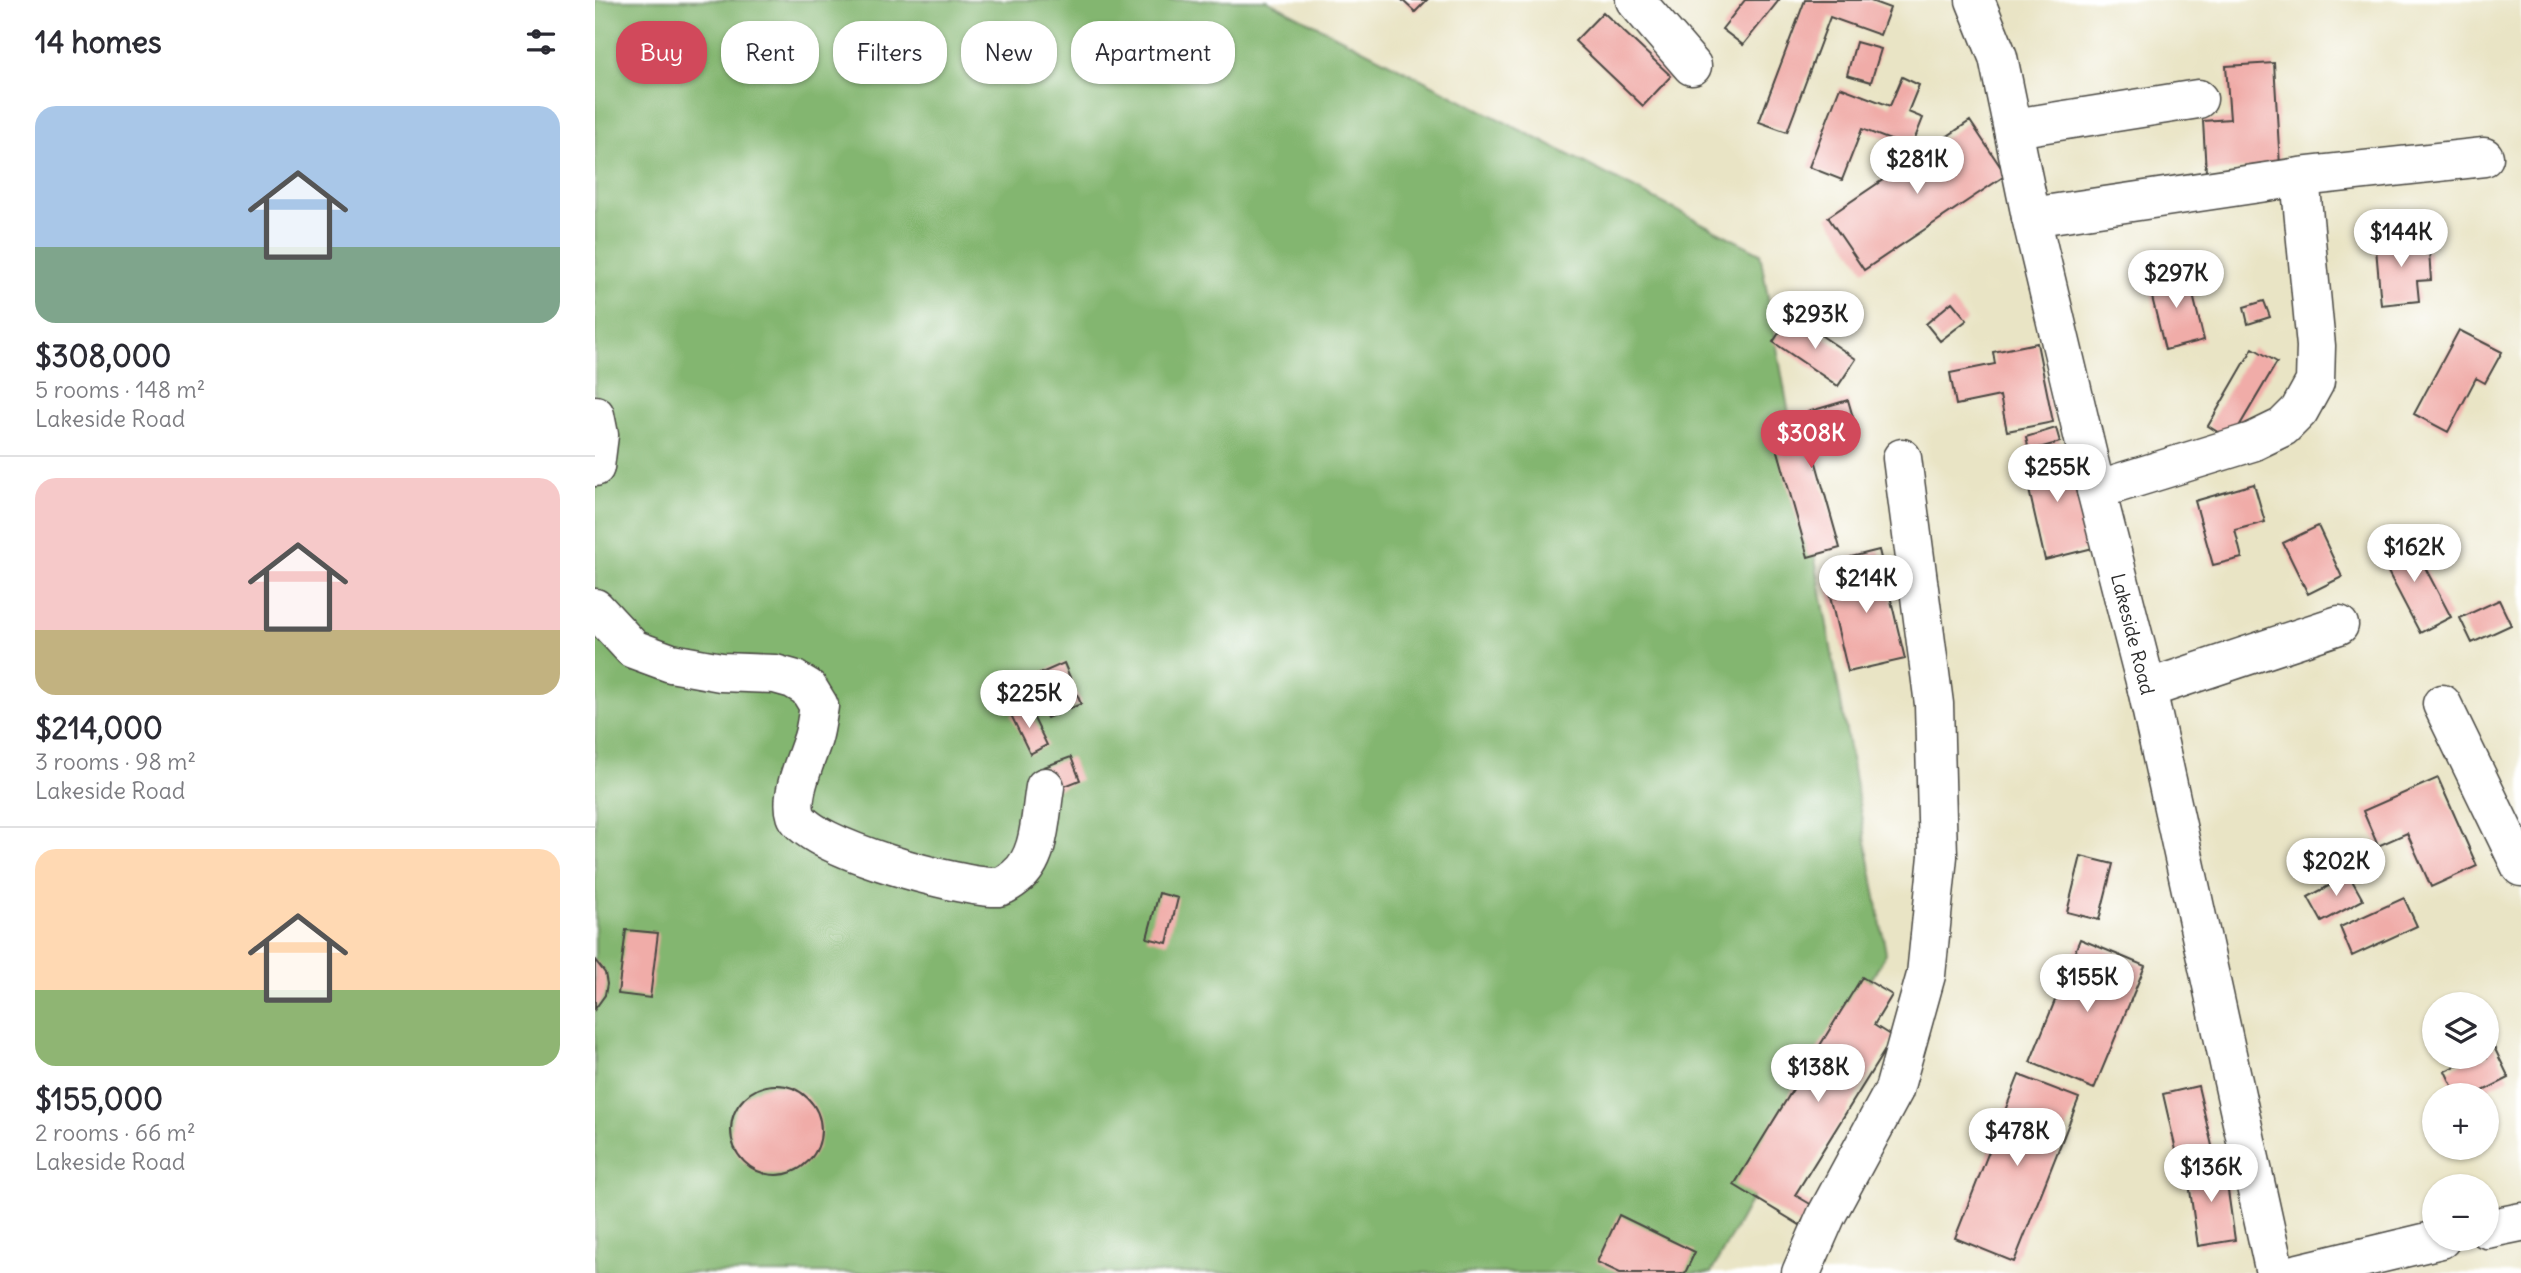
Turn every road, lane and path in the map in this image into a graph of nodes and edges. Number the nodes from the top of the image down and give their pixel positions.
1 (1635, 0) edge
2 (1975, 0) edge
3 (1692, 66) dead end
4 (2198, 99) dead end
5 (2014, 128) junction
6 (2484, 157) dead end
7 (2300, 177) junction
8 (2031, 217) junction
9 (595, 415) edge
10 (1902, 458) dead end
11 (595, 467) edge
12 (2096, 490) junction
13 (595, 608) edge
14 (2339, 625) dead end
15 (2147, 688) junction
16 (2442, 704) dead end
17 (1045, 787) dead end
18 (2521, 867) edge
19 (2521, 1222) edge
20 (2499, 1227) edge
21 (2422, 1244) edge
22 (1801, 1273) edge
23 (2275, 1273) edge
24 (2299, 1273) edge

1 - 3 street
2 - 5 street, Lakeside Road
4 - 5 street
5 - 8 street, Lakeside Road
6 - 7 street
7 - 8 street
7 - 12 street
8 - 12 street, Lakeside Road
9 - 11 street
10 - 22 street
12 - 15 street, Lakeside Road
13 - 17 street
14 - 15 street
15 - 23 street, Lakeside Road
16 - 18 street
19 - 20 street
21 - 24 street

